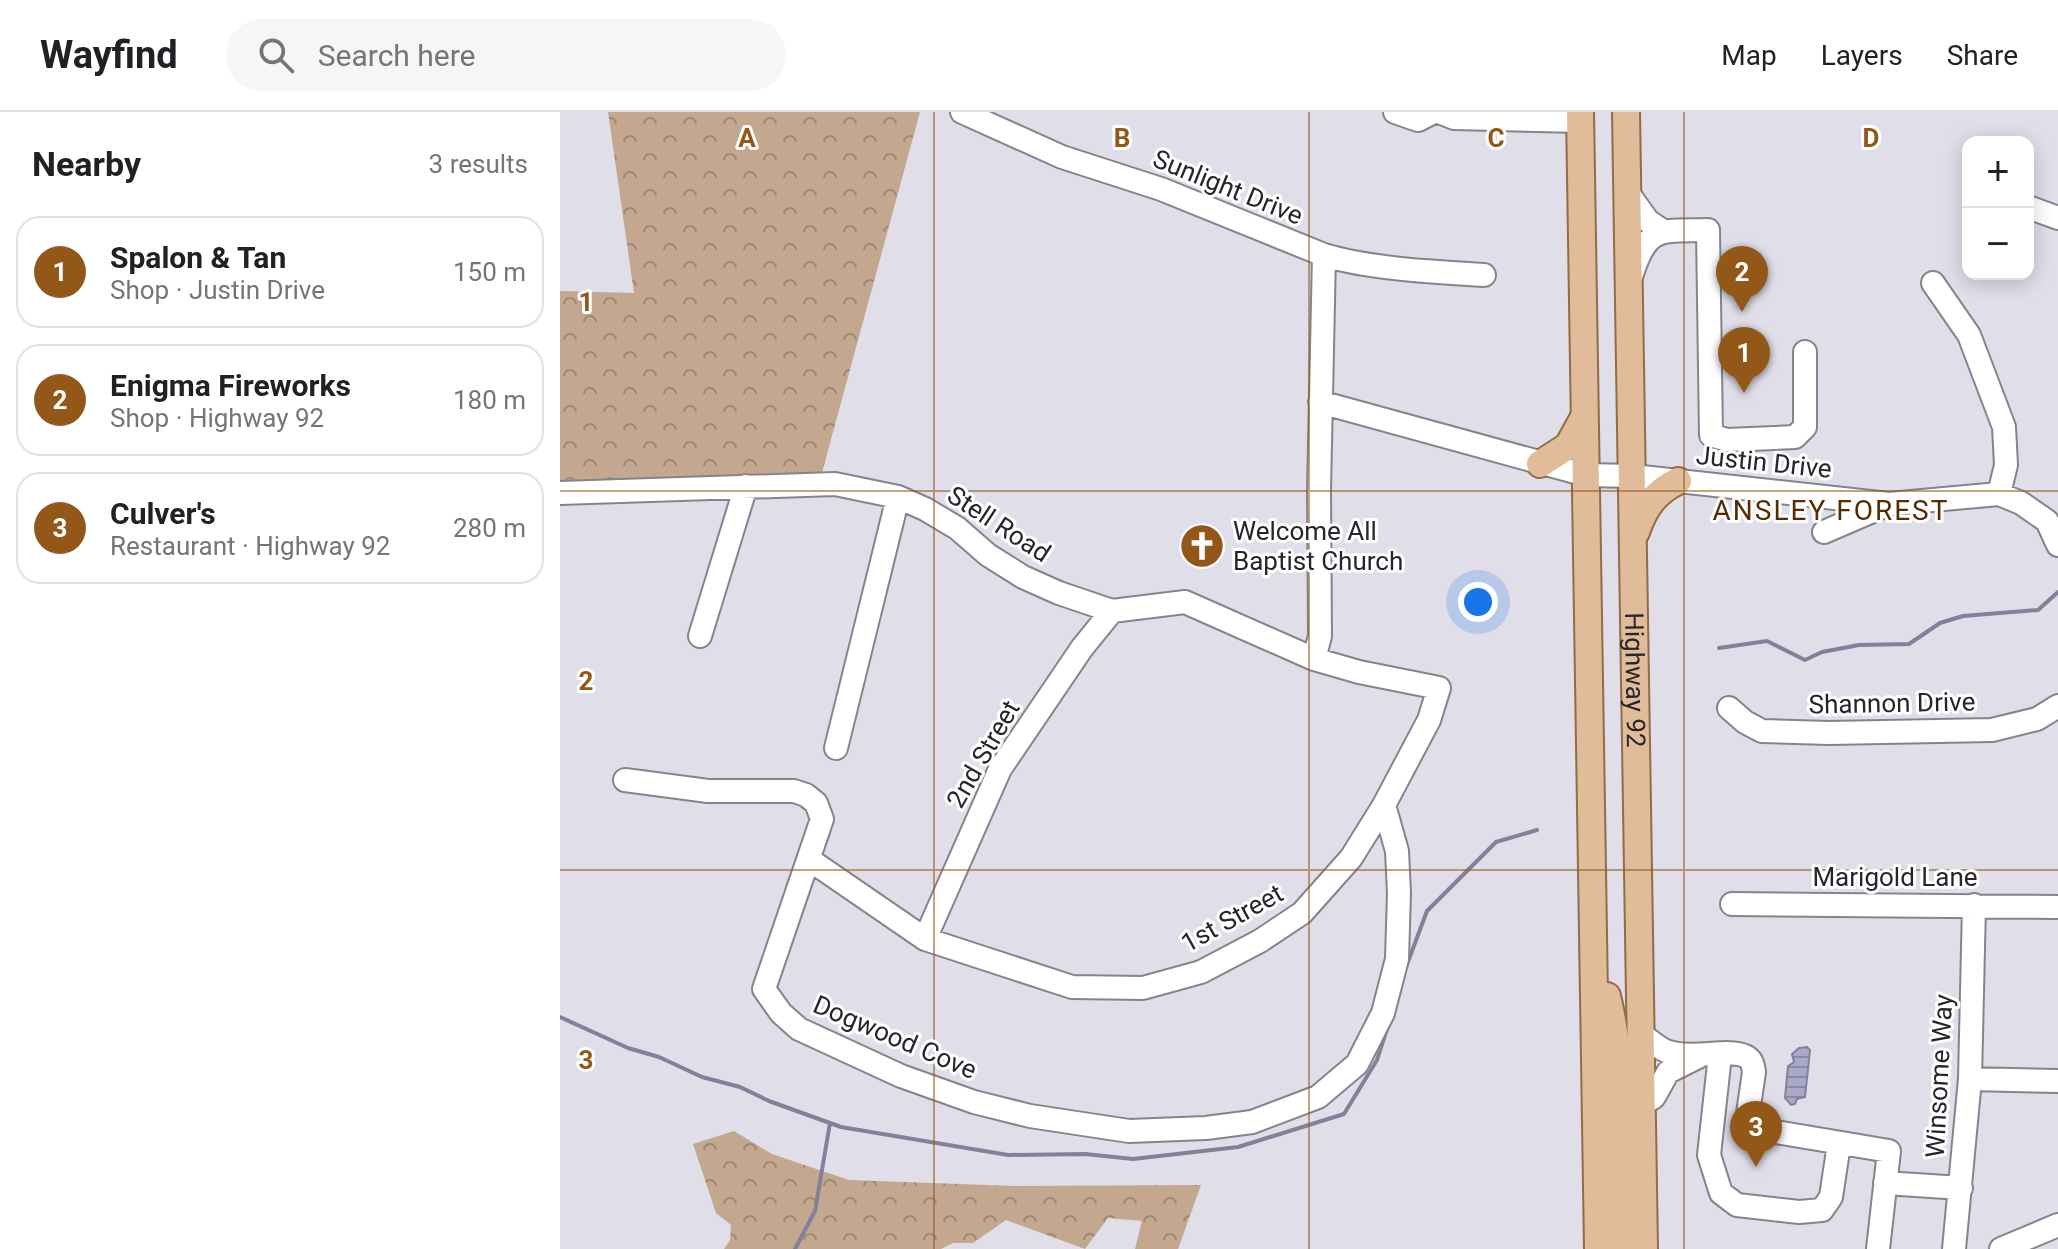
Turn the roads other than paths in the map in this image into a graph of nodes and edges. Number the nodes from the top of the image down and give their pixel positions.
1 (962, 112) edge
2 (1395, 112) edge
3 (1437, 112) edge
4 (1626, 112) edge
5 (1580, 116) edge
6 (1628, 193) junction
7 (2031, 208) edge
8 (2058, 218) edge
9 (1663, 231) junction
10 (1324, 255) junction
11 (1484, 275) dead end
12 (1629, 282) junction
13 (1933, 283) dead end
14 (1805, 352) dead end
15 (1320, 402) junction
16 (1585, 414) junction
17 (1540, 464) junction
18 (1586, 475) junction
19 (1633, 476) junction
20 (1678, 481) junction
21 (746, 486) junction
22 (560, 493) edge
23 (1999, 494) junction
24 (898, 497) junction
25 (1889, 504) junction
26 (1824, 532) dead end
27 (1634, 544) junction
28 (2058, 545) edge
29 (1112, 611) junction
30 (700, 636) dead end
31 (1314, 659) junction
32 (1439, 688) joint
33 (2058, 706) edge
34 (1729, 708) dead end
35 (836, 748) dead end
36 (625, 780) dead end
37 (1384, 805) junction
38 (810, 860) junction
39 (1732, 904) dead end
40 (1974, 905) junction
41 (2058, 907) edge
42 (925, 939) junction
43 (1594, 954) junction
44 (1642, 1035) junction
45 (1709, 1056) junction
46 (1970, 1079) junction
47 (2058, 1081) edge
48 (1643, 1104) junction
49 (1839, 1144) junction
50 (1885, 1183) junction
51 (1961, 1188) junction
52 (2058, 1225) edge
53 (1646, 1245) edge
54 (1598, 1249) edge
55 (1621, 1249) edge
56 (1878, 1249) edge
57 (1954, 1249) edge
58 (2001, 1249) edge

1 - 10 street, Sunlight Drive
2 - 3 street
3 - 5 street
4 - 6 main road, Highway 92
5 - 16 main road, Highway 92
6 - 9 street
6 - 12 main road, Highway 92
7 - 8 street
9 - 12 street
9 - 14 street
10 - 11 street, Sunlight Drive
10 - 15 street
12 - 19 main road, Highway 92
13 - 23 street
15 - 17 street
15 - 31 street
16 - 17 main road
16 - 18 main road, Highway 92
17 - 18 street
18 - 19 street
18 - 43 main road, Highway 92
19 - 20 street, Justin Drive
19 - 27 main road, Highway 92
20 - 25 street, Justin Drive
20 - 27 main road
21 - 22 street, Stell Road
21 - 24 street, Stell Road
21 - 30 street
23 - 25 street, Justin Drive
23 - 28 street
24 - 29 street, Stell Road
24 - 35 street
25 - 26 street, Justin Drive
27 - 44 main road, Highway 92
29 - 31 street, Stell Road
29 - 42 street, 2nd Street
31 - 32 street, Stell Road
32 - 37 street, 1st Street
33 - 34 street, Shannon Drive
36 - 38 street
37 - 38 street, Dogwood Cove
37 - 42 street, 1st Street
38 - 42 street, 1st Street
39 - 40 street, Marigold Lane
40 - 41 street, Marigold Lane
40 - 46 street, Winsome Way
43 - 54 main road, Highway 92
43 - 55 main road
44 - 45 street
44 - 48 main road, Highway 92
45 - 48 street
45 - 49 street
45 - 49 street
46 - 47 street
46 - 51 street, Winsome Way
48 - 53 main road, Highway 92
49 - 50 street
50 - 51 street
50 - 56 street
51 - 57 street, Winsome Way
52 - 58 street

